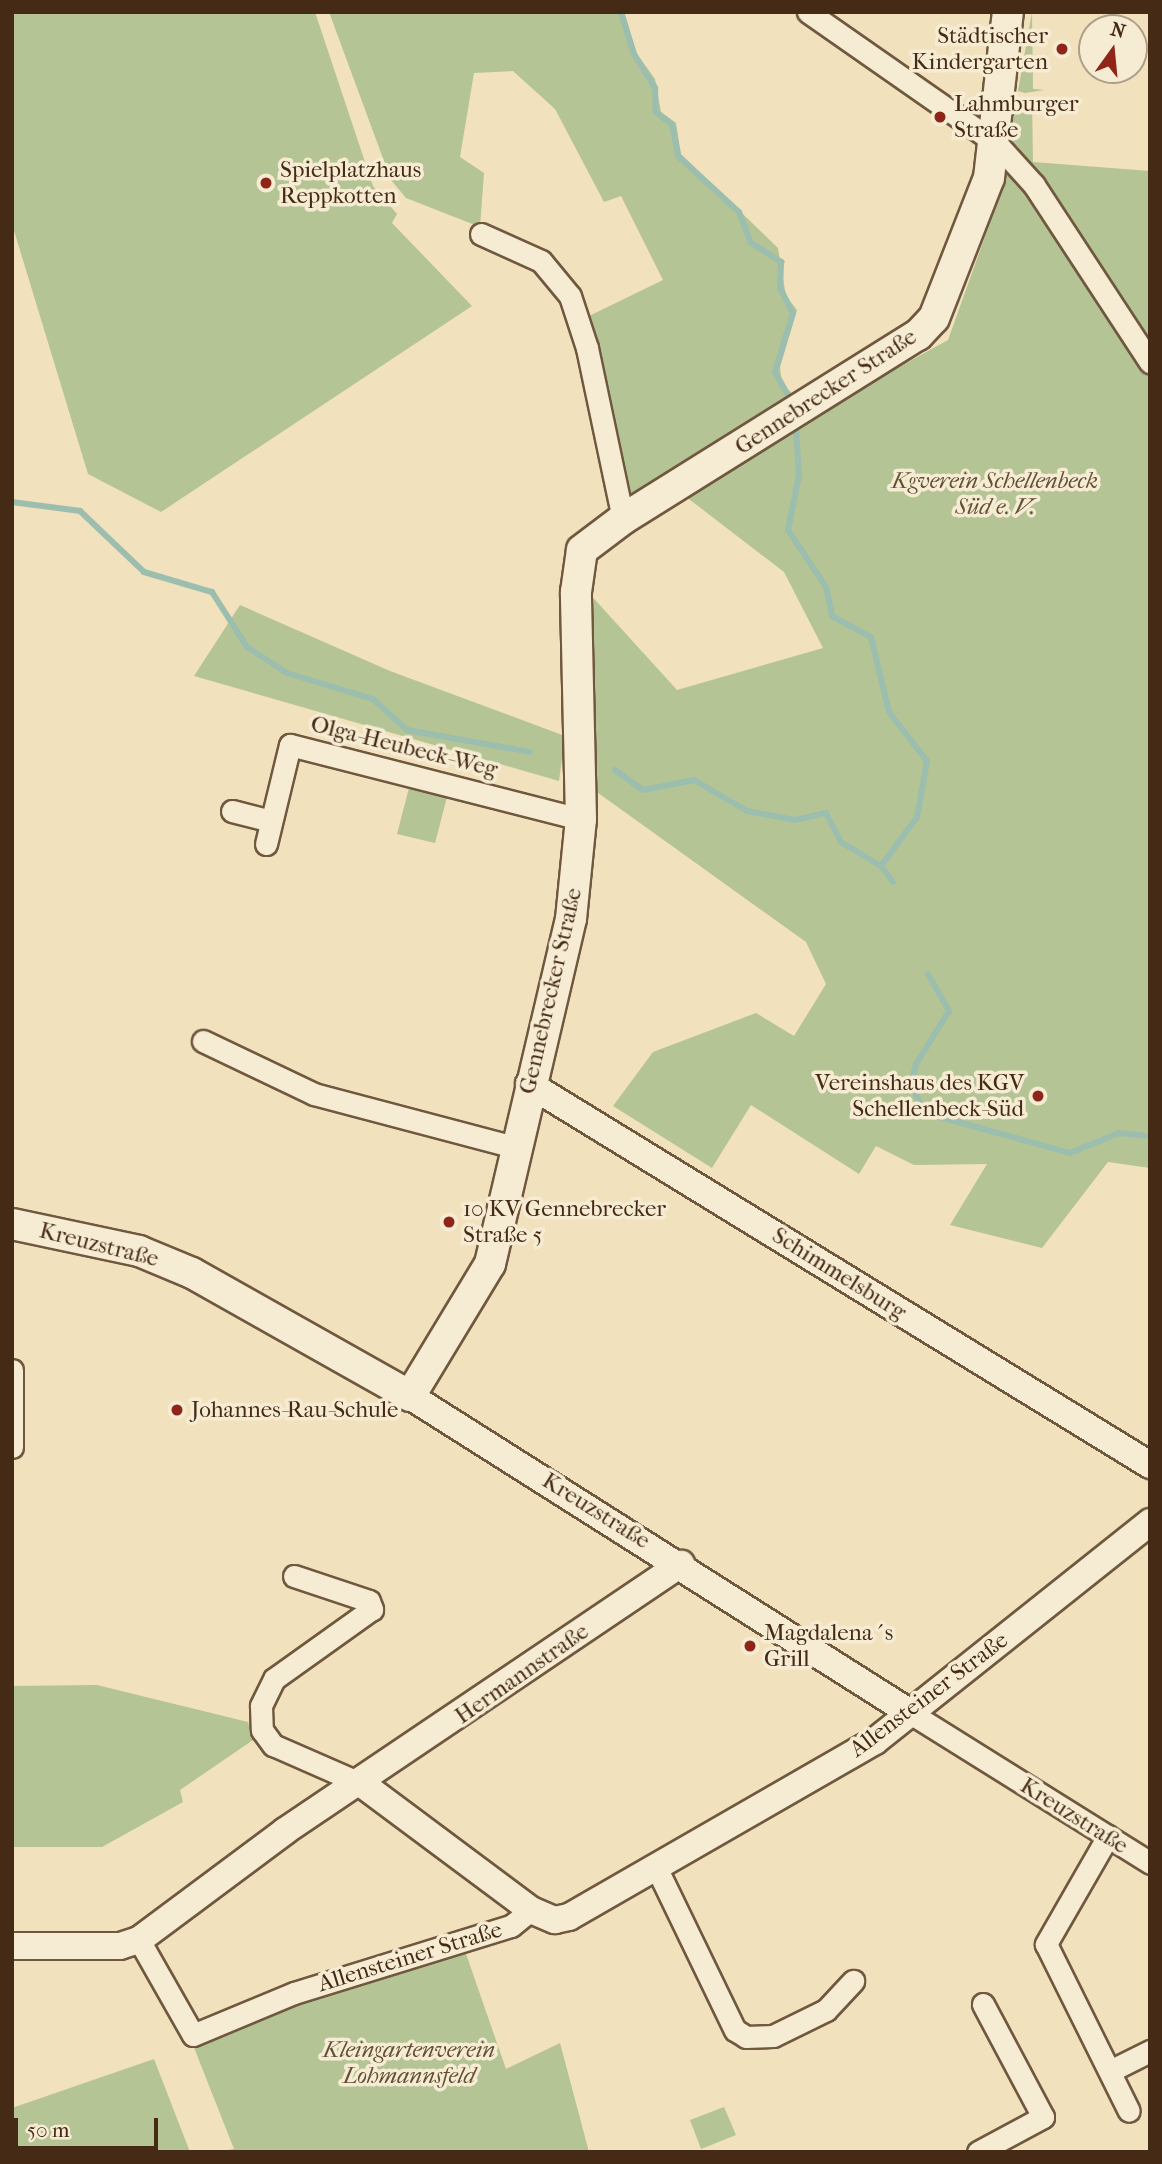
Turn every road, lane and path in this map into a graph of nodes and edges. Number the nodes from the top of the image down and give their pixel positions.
1 (808, 12) edge
2 (1008, 12) edge
3 (997, 144) junction
4 (481, 234) dead end
5 (1150, 362) edge
6 (623, 519) junction
7 (232, 811) dead end
8 (581, 819) junction
9 (271, 821) junction
10 (266, 844) dead end
11 (203, 1041) dead end
12 (528, 1084) junction
13 (514, 1147) junction
14 (12, 1224) edge
15 (12, 1370) edge
16 (410, 1396) junction
17 (13, 1438) edge
18 (1150, 1465) edge
19 (1150, 1521) edge
20 (681, 1564) junction
21 (294, 1576) dead end
22 (912, 1714) junction
23 (362, 1784) junction
24 (1108, 1836) junction
25 (1149, 1861) edge
26 (657, 1869) junction
27 (531, 1910) junction
28 (139, 1940) junction
29 (12, 1946) edge
30 (853, 1981) dead end
31 (983, 2004) dead end
32 (1150, 2051) edge
33 (1110, 2071) junction
34 (1129, 2110) dead end
35 (978, 2152) edge

1 - 3 street
2 - 3 main road, Gennebrecker Straße
3 - 5 street
3 - 6 main road, Gennebrecker Straße
4 - 6 street
6 - 8 main road, Gennebrecker Straße
7 - 9 street
8 - 9 street, Olga-Heubeck-Weg
8 - 12 main road, Gennebrecker Straße
9 - 10 street, Olga-Heubeck-Weg
11 - 13 street
12 - 13 main road, Gennebrecker Straße
12 - 18 street, Schimmelsburg
13 - 16 main road, Gennebrecker Straße
14 - 16 main road, Kreuzstraße
15 - 17 street
16 - 20 street, Kreuzstraße
19 - 22 street, Allensteiner Straße
20 - 22 street, Kreuzstraße
20 - 23 street, Hermannstraße
21 - 23 street
22 - 24 street, Kreuzstraße
22 - 26 street, Allensteiner Straße
23 - 27 street
23 - 28 street, Hermannstraße
24 - 25 street, Kreuzstraße
24 - 33 street
26 - 27 street, Allensteiner Straße
26 - 30 street
27 - 28 street, Allensteiner Straße
28 - 29 street, Hermannstraße
31 - 35 street
32 - 33 street
33 - 34 street

